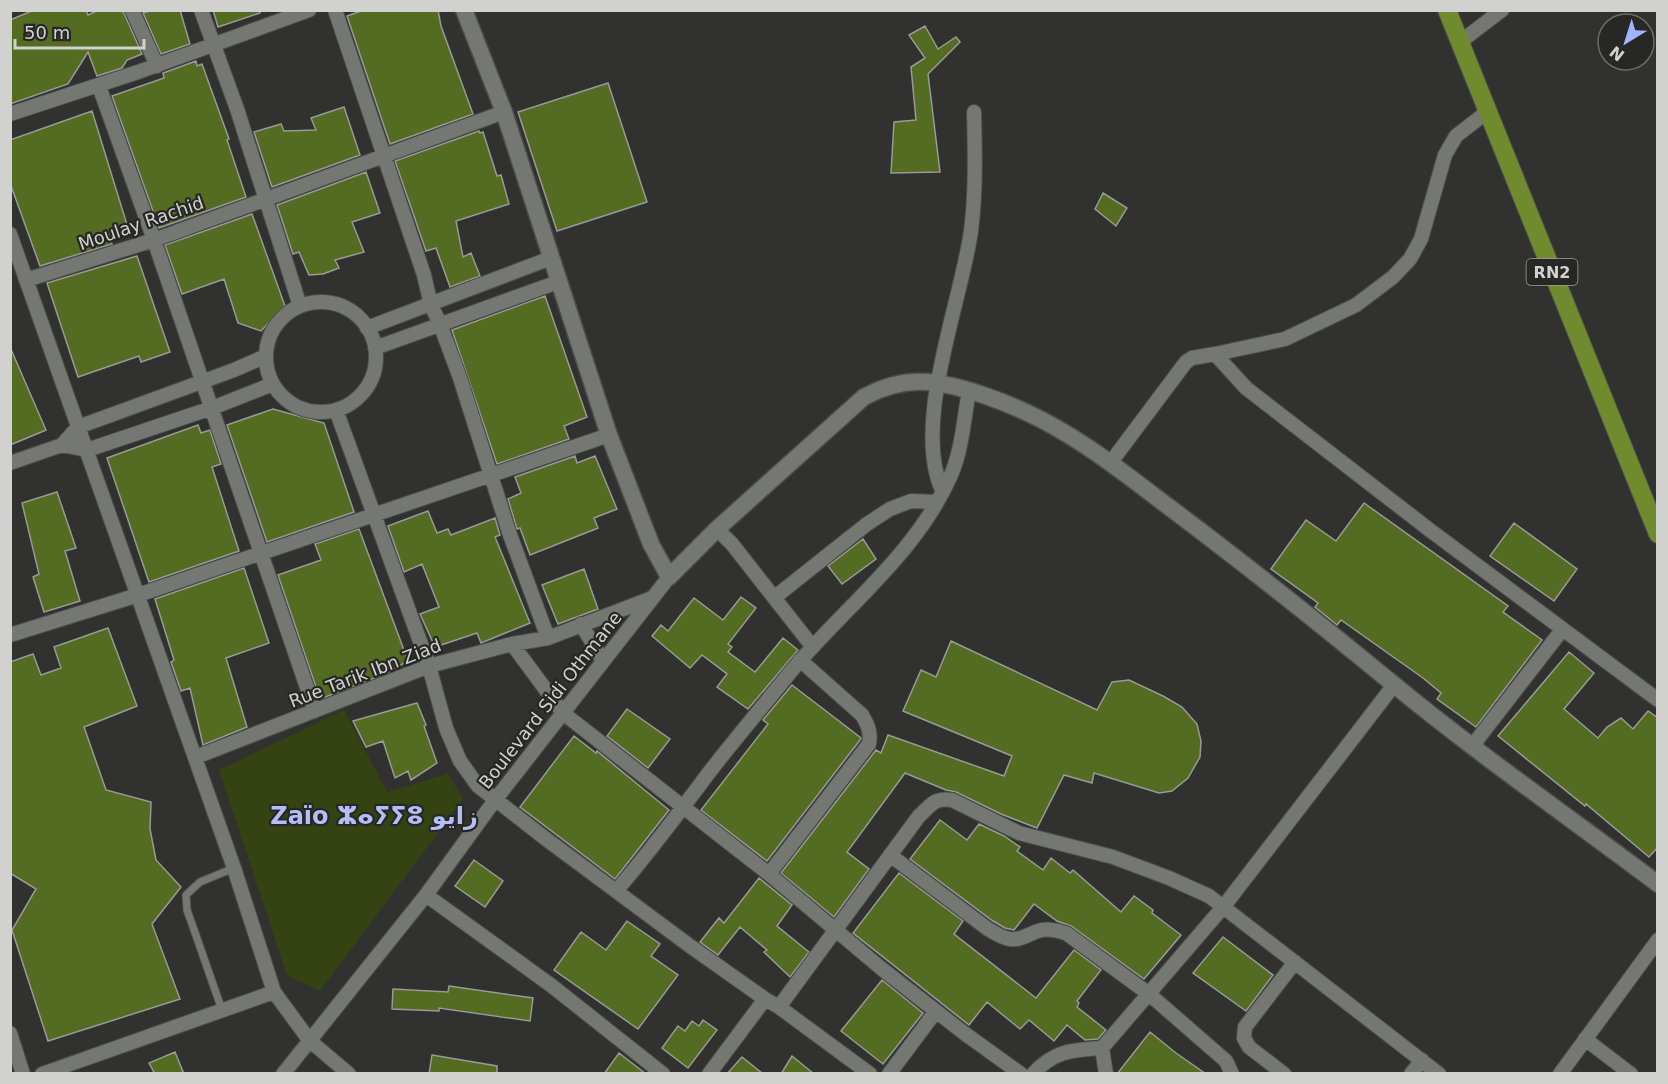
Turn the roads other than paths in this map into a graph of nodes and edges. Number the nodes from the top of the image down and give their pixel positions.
1 (132, 10) edge
2 (201, 10) edge
3 (309, 10) edge
4 (335, 10) edge
5 (464, 10) edge
6 (1447, 10) edge
7 (1502, 10) edge
8 (1460, 42) junction
9 (214, 45) junction
10 (157, 66) junction
11 (99, 86) junction
12 (504, 112) junction
13 (974, 112) dead end
14 (1487, 112) junction
15 (10, 114) edge
16 (383, 154) junction
17 (266, 198) junction
18 (10, 234) edge
19 (154, 240) junction
20 (551, 258) junction
21 (26, 280) junction
22 (558, 282) junction
23 (431, 305) junction
24 (300, 306) junction
25 (440, 324) junction
26 (367, 328) junction
27 (375, 348) junction
28 (1215, 354) junction
29 (266, 356) junction
30 (203, 381) junction
31 (273, 384) junction
32 (937, 384) junction
33 (969, 391) junction
34 (212, 408) junction
35 (336, 410) junction
36 (78, 427) junction
37 (609, 435) junction
38 (62, 445) junction
39 (87, 450) junction
40 (1111, 462) junction
41 (10, 464) edge
42 (491, 474) junction
43 (940, 496) junction
44 (373, 514) junction
45 (717, 529) junction
46 (1658, 534) edge
47 (261, 553) junction
48 (669, 577) junction
49 (138, 595) junction
50 (775, 597) junction
51 (652, 598) junction
52 (581, 624) junction
53 (1562, 630) junction
54 (10, 635) edge
55 (548, 638) junction
56 (512, 644) junction
57 (812, 646) junction
58 (800, 660) junction
59 (603, 662) junction
60 (429, 666) junction
61 (1394, 685) junction
62 (1658, 700) edge
63 (315, 711) junction
64 (563, 713) junction
65 (1473, 745) junction
66 (196, 757) junction
67 (495, 800) junction
68 (683, 807) junction
69 (890, 855) junction
70 (234, 868) junction
71 (769, 874) junction
72 (1658, 884) edge
73 (616, 891) junction
74 (426, 895) junction
75 (1224, 906) junction
76 (835, 931) junction
77 (1658, 940) edge
78 (1294, 962) junction
79 (274, 992) junction
80 (1149, 994) junction
81 (765, 999) junction
82 (779, 1006) junction
83 (222, 1010) junction
84 (936, 1011) junction
85 (10, 1033) edge
86 (1585, 1040) junction
87 (310, 1041) junction
88 (1102, 1048) junction
89 (1422, 1060) junction
90 (23, 1074) edge
91 (42, 1074) edge
92 (283, 1074) edge
93 (349, 1074) edge
94 (663, 1074) edge
95 (709, 1074) edge
96 (870, 1074) edge
97 (889, 1074) edge
98 (1021, 1074) edge
99 (1033, 1074) edge
100 (1106, 1074) edge
101 (1232, 1074) edge
102 (1284, 1074) edge
103 (1411, 1074) edge
104 (1439, 1074) edge
105 (1560, 1074) edge
106 (1631, 1074) edge

1 - 10 street
2 - 9 street
3 - 9 street
4 - 16 street
5 - 12 street
6 - 8 highway, RN2
7 - 8 street
8 - 14 highway, RN2
9 - 10 street
9 - 17 street
10 - 11 street
11 - 15 street
11 - 19 street
12 - 16 street, Moulay Rachid
12 - 20 street
13 - 32 street
14 - 28 street
14 - 46 highway, RN2
16 - 17 street, Moulay Rachid
16 - 23 street
17 - 19 street, Moulay Rachid
17 - 24 street
18 - 21 street
19 - 21 street, Moulay Rachid
19 - 30 street
20 - 22 street
20 - 23 street
21 - 36 street
22 - 25 street
22 - 37 street
23 - 25 street
23 - 26 street
24 - 26 street
24 - 29 street
25 - 27 street
25 - 42 street
26 - 27 street
27 - 35 street
28 - 40 street
28 - 53 street
29 - 30 street
29 - 31 street
30 - 34 street
30 - 36 street
31 - 34 street
31 - 35 street
32 - 33 street
32 - 43 street
32 - 45 street
33 - 40 street
33 - 43 street
34 - 39 street
34 - 47 street
35 - 44 street
36 - 38 street
36 - 39 street
37 - 42 street
37 - 48 street
38 - 39 street
38 - 41 street
39 - 49 street
40 - 61 street
42 - 44 street
42 - 55 street
43 - 50 street
43 - 57 street
44 - 47 street
44 - 60 street
45 - 48 street
45 - 50 street
47 - 49 street
47 - 63 street
48 - 51 street, Boulevard Sidi Othmane
49 - 54 street
49 - 66 street
50 - 57 street
51 - 52 street, Rue Tarik Ibn Ziad
51 - 59 street, Boulevard Sidi Othmane
52 - 55 street, Rue Tarik Ibn Ziad
52 - 59 street
53 - 62 street
53 - 65 street
55 - 56 street, Rue Tarik Ibn Ziad
56 - 60 street, Rue Tarik Ibn Ziad
56 - 64 street
57 - 58 street
58 - 68 street
58 - 71 street
59 - 64 street, Boulevard Sidi Othmane
60 - 63 street, Rue Tarik Ibn Ziad
60 - 67 street
61 - 65 street
61 - 75 street
63 - 66 street, Rue Tarik Ibn Ziad
64 - 67 street, Boulevard Sidi Othmane
64 - 68 street
65 - 72 street
66 - 70 street
67 - 73 street
67 - 74 street, Boulevard Sidi Othmane
68 - 71 street
68 - 73 street
69 - 75 street
69 - 76 street
69 - 80 street
70 - 79 street
70 - 83 lane
71 - 76 street
73 - 81 street
74 - 87 street, Boulevard Sidi Othmane
74 - 94 street
75 - 78 street
75 - 80 street
76 - 82 street
76 - 84 street
77 - 86 street
78 - 89 street
78 - 102 street
79 - 83 street
79 - 87 street
80 - 88 street
80 - 101 street
81 - 82 street
81 - 95 street
82 - 96 street
83 - 91 street
84 - 97 street
84 - 98 street
85 - 90 street
86 - 105 street
86 - 106 street
87 - 92 street, Boulevard Sidi Othmane
87 - 93 street
88 - 99 street
88 - 100 street
89 - 103 street
89 - 104 street

